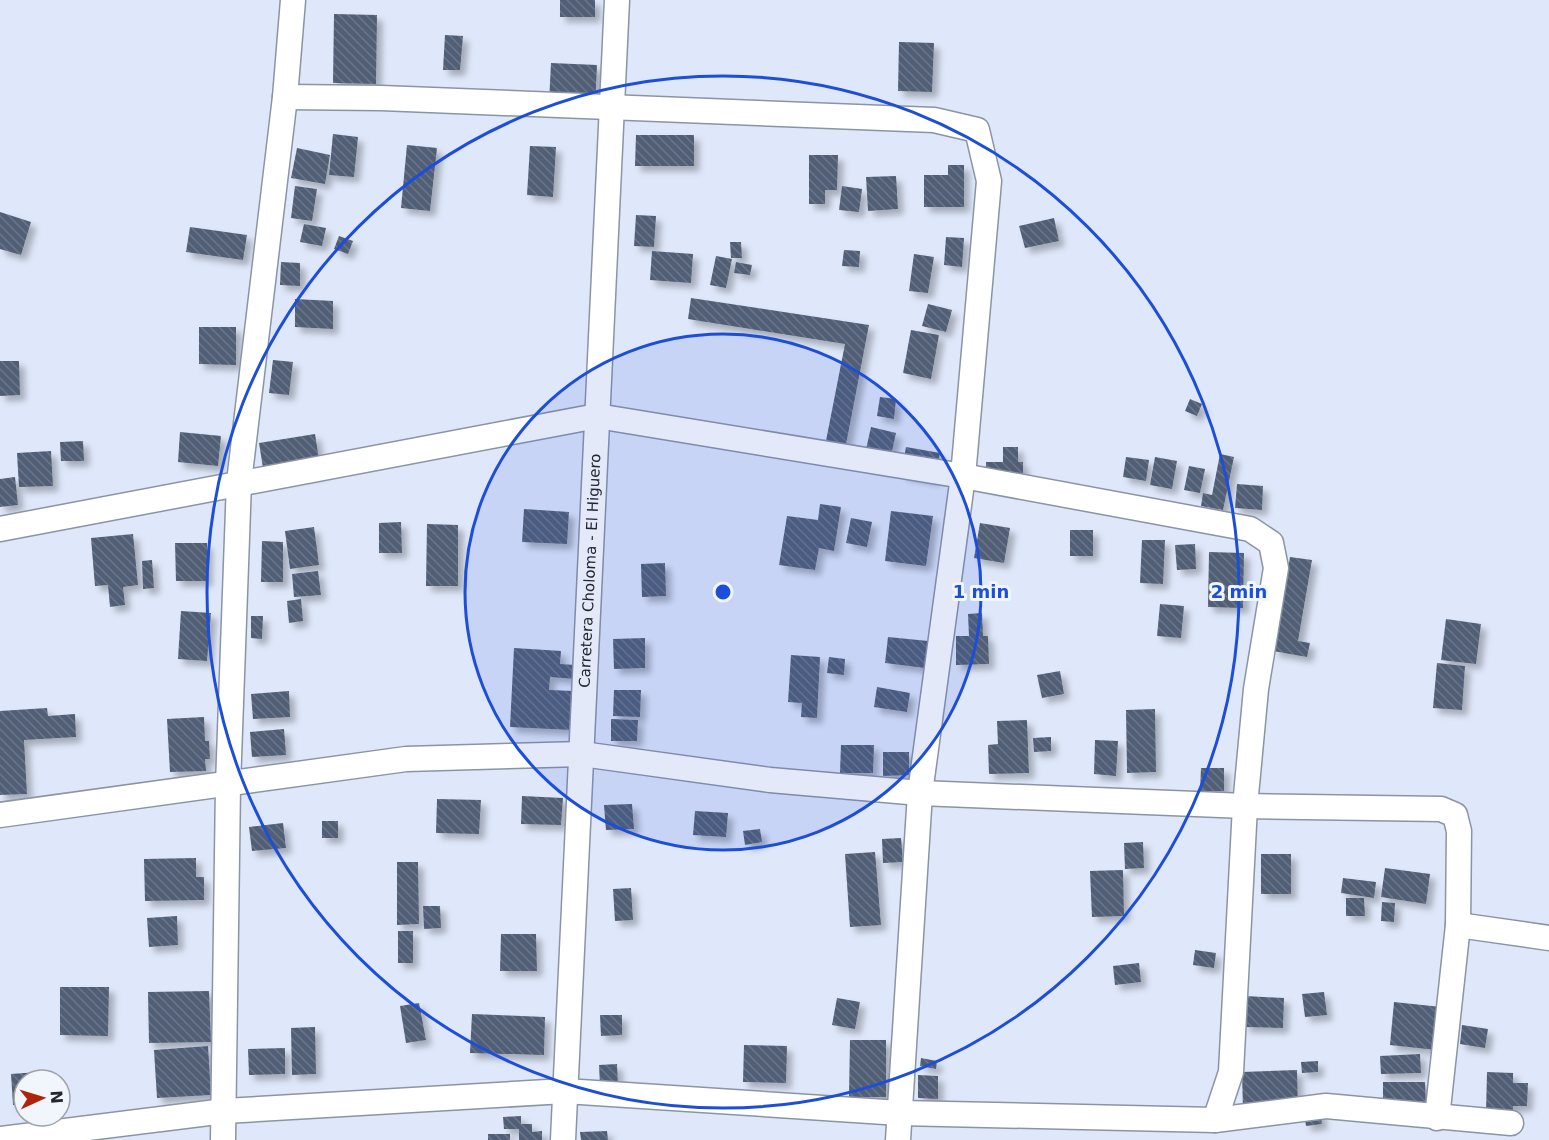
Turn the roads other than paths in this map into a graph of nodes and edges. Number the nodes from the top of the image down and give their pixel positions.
1 (293, 0) edge
2 (617, 0) edge
3 (285, 97) junction
4 (611, 108) junction
5 (597, 416) junction
6 (963, 476) junction
7 (238, 482) junction
8 (0, 529) edge
9 (582, 754) junction
10 (228, 785) junction
11 (920, 794) junction
12 (1245, 806) junction
13 (0, 815) edge
14 (1458, 925) junction
15 (1549, 938) edge
16 (565, 1091) junction
17 (225, 1111) junction
18 (900, 1113) junction
19 (1437, 1118) junction
20 (1215, 1120) junction
21 (1511, 1124) dead end
22 (0, 1139) edge
23 (223, 1140) edge
24 (563, 1140) edge
25 (898, 1140) edge

1 - 3 street
2 - 4 street, Carretera Choloma - El Higuero
3 - 4 street
3 - 7 street
4 - 5 street, Carretera Choloma - El Higuero
4 - 6 street
5 - 6 street
5 - 7 street
5 - 9 street, Carretera Choloma - El Higuero
6 - 11 street
6 - 12 street
7 - 8 street
7 - 10 street
9 - 10 street
9 - 11 street
9 - 16 street, Carretera Choloma - El Higuero
10 - 13 street
10 - 17 street
11 - 12 street
11 - 18 street
12 - 14 street
12 - 20 street
14 - 15 street
14 - 19 street
16 - 17 street
16 - 18 street
16 - 24 street, Carretera Choloma - El Higuero
17 - 22 street
17 - 23 street
18 - 20 street
18 - 25 street
19 - 20 street
19 - 21 street

